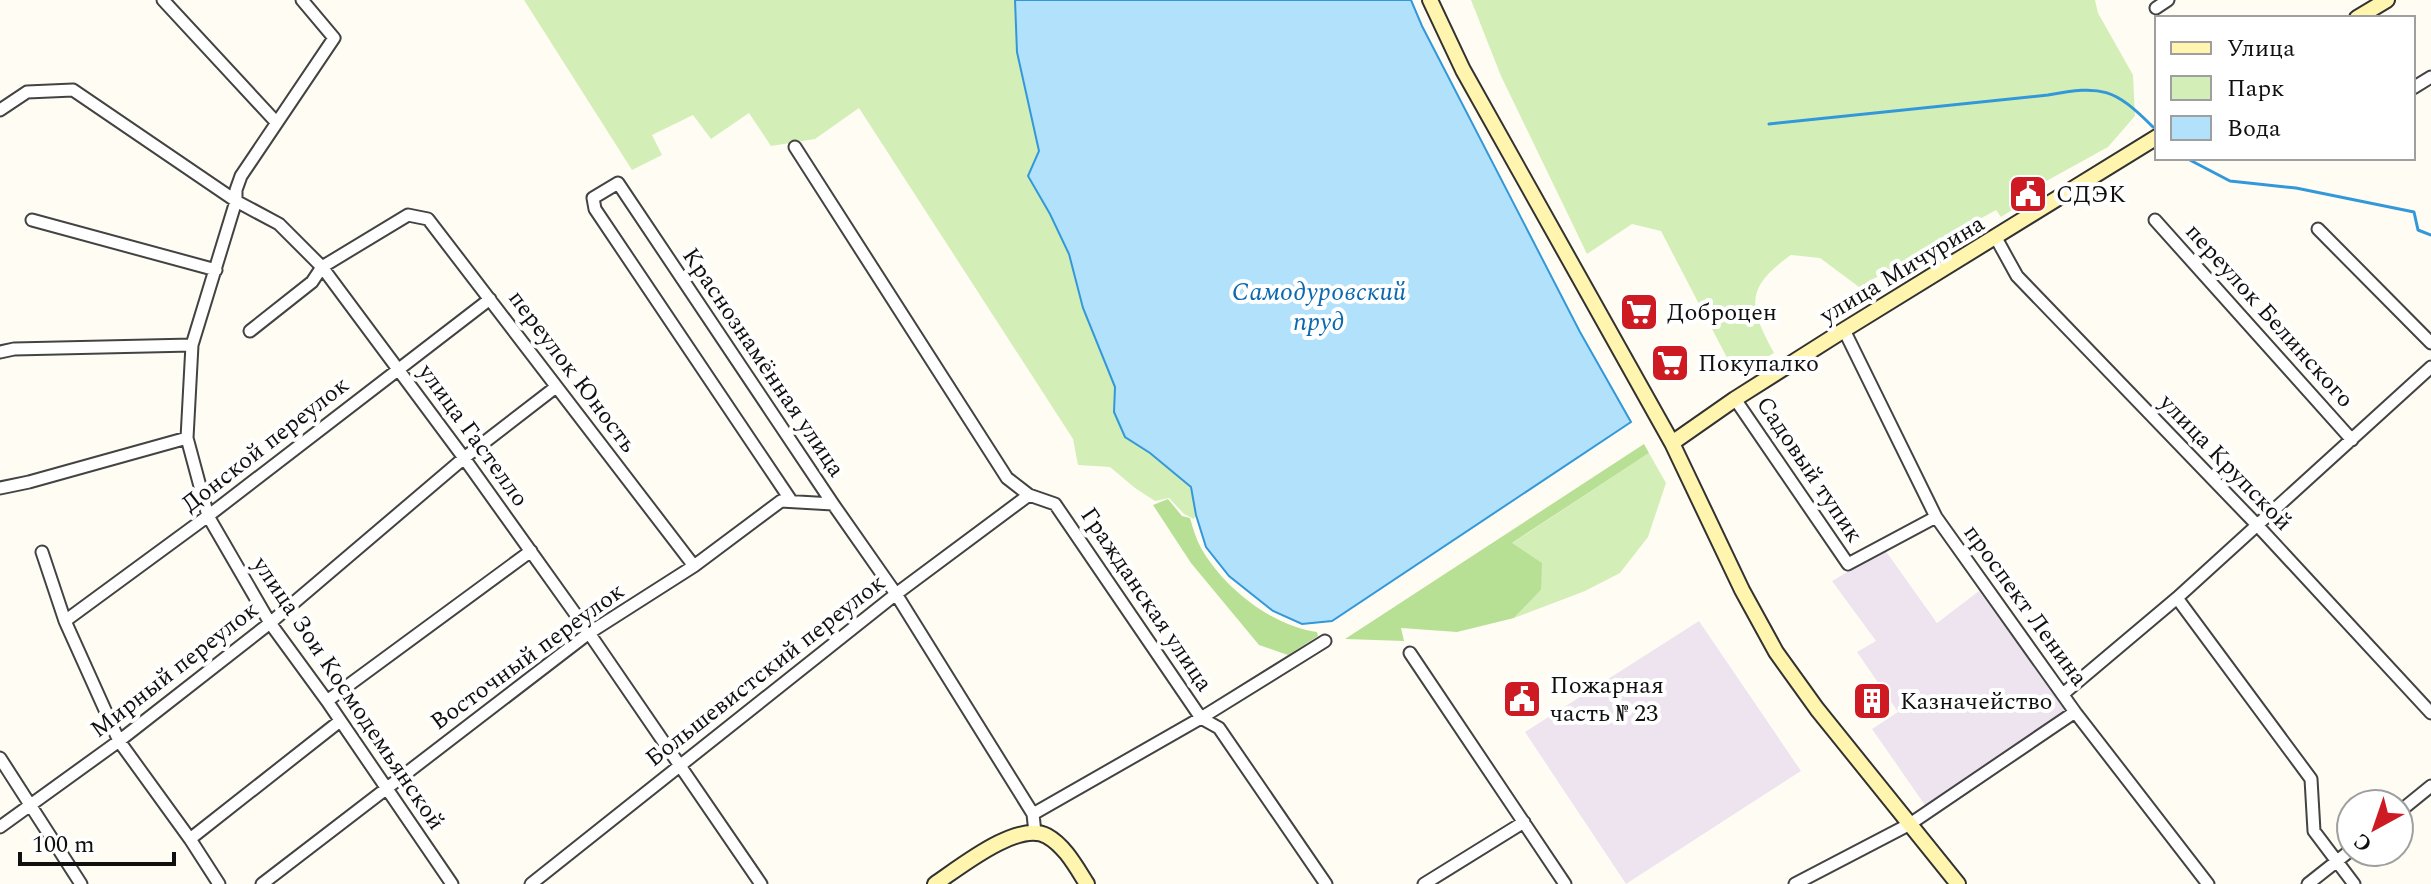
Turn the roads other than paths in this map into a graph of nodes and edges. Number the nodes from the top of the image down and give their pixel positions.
1 (163, 0) edge
2 (302, 0) edge
3 (1430, 0) edge
4 (2168, 0) edge
5 (2387, 0) edge
6 (2156, 8) dead end
7 (2360, 16) edge
8 (0, 110) edge
9 (276, 122) junction
10 (2155, 138) edge
11 (795, 147) dead end
12 (236, 201) junction
13 (32, 220) dead end
14 (2155, 220) dead end
15 (2318, 229) dead end
16 (1996, 238) junction
17 (322, 267) junction
18 (216, 270) junction
19 (490, 299) junction
20 (1844, 330) junction
21 (250, 331) dead end
22 (2431, 343) edge
23 (192, 345) junction
24 (0, 352) edge
25 (2431, 367) edge
26 (399, 369) junction
27 (556, 387) junction
28 (1735, 399) junction
29 (187, 438) junction
30 (2352, 440) junction
31 (1672, 443) junction
32 (464, 458) junction
33 (0, 488) edge
34 (1029, 495) junction
35 (790, 499) junction
36 (833, 504) junction
37 (208, 516) junction
38 (1936, 517) junction
39 (2258, 526) junction
40 (531, 551) junction
41 (42, 552) dead end
42 (694, 566) junction
43 (896, 594) junction
44 (2177, 598) junction
45 (65, 621) junction
46 (270, 623) junction
47 (589, 633) junction
48 (1325, 641) dead end
49 (1410, 653) dead end
50 (2063, 694) junction
51 (327, 701) junction
52 (2075, 712) junction
53 (2431, 713) edge
54 (1201, 718) junction
55 (340, 721) junction
56 (119, 741) junction
57 (0, 758) edge
58 (679, 765) junction
59 (2431, 786) edge
60 (385, 788) junction
61 (2415, 799) edge
62 (31, 805) junction
63 (1033, 814) junction
64 (1524, 822) junction
65 (1910, 824) junction
66 (0, 827) edge
67 (1035, 833) junction
68 (190, 839) junction
69 (2335, 857) edge
70 (2335, 863) edge
71 (277, 872) junction
72 (1432, 882) edge
73 (1800, 883) edge
74 (81, 884) edge
75 (219, 884) edge
76 (262, 884) edge
77 (285, 884) edge
78 (452, 884) edge
79 (531, 884) edge
80 (761, 884) edge
81 (935, 884) edge
82 (1087, 884) edge
83 (1326, 884) edge
84 (1565, 884) edge
85 (1958, 884) edge
86 (2208, 884) edge
87 (2308, 884) edge

1 - 9 street
2 - 9 street, улица Зои Космодемьянской
3 - 31 main road
4 - 6 street
5 - 7 main road
8 - 12 street, улица Гастелло
9 - 12 street, улица Зои Космодемьянской
10 - 16 main road, улица Мичурина
11 - 34 street, Гражданская улица
12 - 17 street, улица Гастелло
12 - 18 street, улица Зои Космодемьянской
13 - 18 street
14 - 30 street, переулок Белинского
15 - 22 street
16 - 20 main road, улица Мичурина
16 - 39 street, улица Крупской
17 - 19 street, переулок Юность
17 - 21 street
17 - 26 street, улица Гастелло
18 - 23 street, улица Зои Космодемьянской
19 - 26 street, Донской переулок
19 - 27 street, переулок Юность
20 - 28 main road, улица Мичурина
20 - 38 street, проспект Ленина
23 - 24 street
23 - 29 street, улица Зои Космодемьянской
25 - 30 street
26 - 32 street, улица Гастелло
26 - 37 street, Донской переулок
27 - 32 street, Мирный переулок
27 - 42 street, переулок Юность
28 - 31 main road, улица Мичурина
28 - 38 street, Садовый тупик
29 - 33 street
29 - 37 street, улица Зои Космодемьянской
30 - 39 street
31 - 65 main road
32 - 40 street, улица Гастелло
32 - 46 street, Мирный переулок
34 - 43 street, Большевистский переулок
34 - 54 street, Гражданская улица
35 - 36 street
35 - 36 street, Краснознамённая улица
35 - 42 street, Восточный переулок
36 - 43 street, Краснознамённая улица
37 - 45 street, Донской переулок
37 - 46 street, улица Зои Космодемьянской
38 - 50 street, проспект Ленина
39 - 44 street
39 - 53 street, улица Крупской
40 - 47 street, улица Гастелло
40 - 51 street
41 - 45 street
42 - 47 street, Восточный переулок
43 - 58 street, Большевистский переулок
43 - 63 street, Краснознамённая улица
44 - 50 street
44 - 69 street
45 - 56 street
46 - 51 street, улица Зои Космодемьянской
46 - 56 street, Мирный переулок
47 - 58 street, улица Гастелло
47 - 60 street, Восточный переулок
48 - 54 street
49 - 64 street
50 - 52 street, проспект Ленина
51 - 55 street, улица Зои Космодемьянской
52 - 65 street
52 - 86 street, проспект Ленина
54 - 63 street
54 - 83 street, Гражданская улица
55 - 60 street, улица Зои Космодемьянской
55 - 68 street
56 - 62 street, Мирный переулок
56 - 68 street
57 - 62 street
58 - 79 street, Большевистский переулок
58 - 80 street, улица Гастелло
59 - 61 street
60 - 71 street, Восточный переулок
60 - 78 street, улица Зои Космодемьянской
62 - 66 street, Мирный переулок
62 - 74 street
63 - 67 street, Краснознамённая улица
64 - 72 street
64 - 84 street
65 - 73 street
65 - 85 main road
67 - 81 main road
67 - 82 main road
68 - 75 street
70 - 87 street
71 - 76 street, Восточный переулок
71 - 77 street

